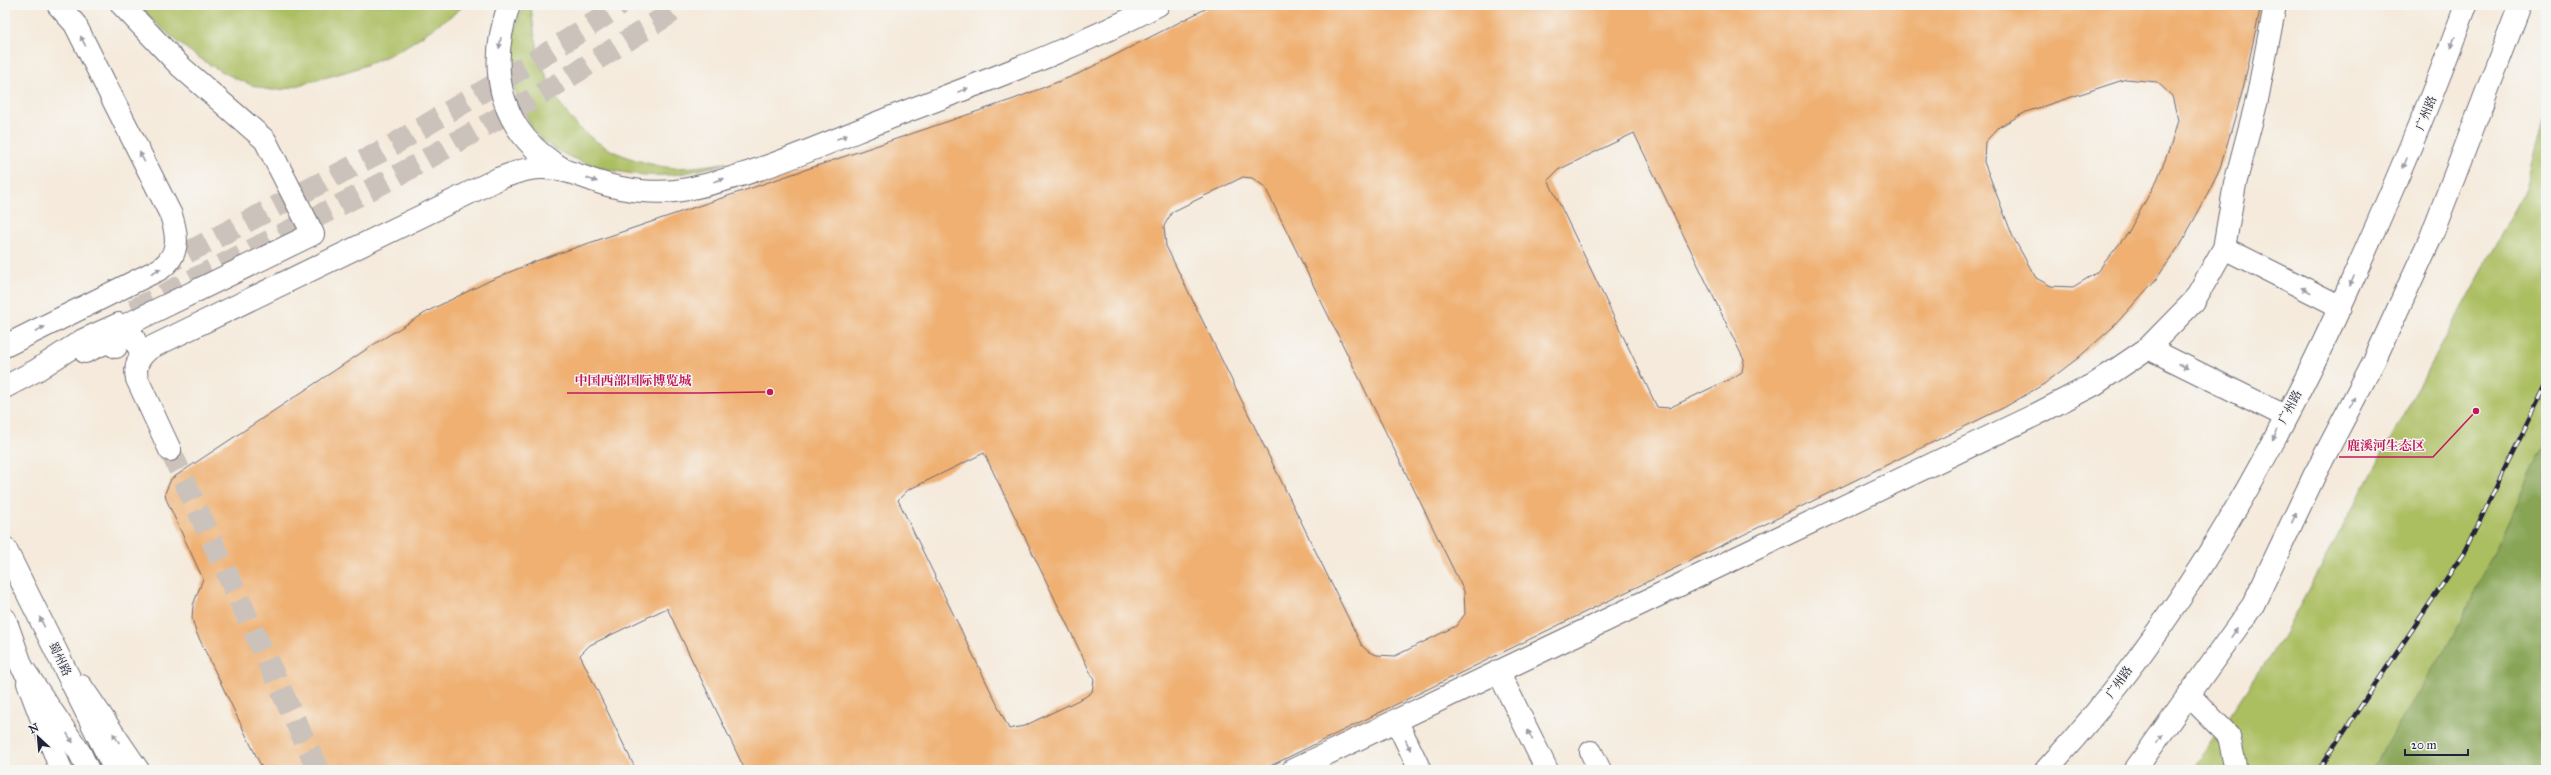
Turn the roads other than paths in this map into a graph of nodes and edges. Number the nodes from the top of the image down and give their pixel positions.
1 (58, 5) edge
2 (122, 5) edge
3 (510, 5) edge
4 (1158, 5) edge
5 (2275, 5) edge
6 (2466, 5) edge
7 (2520, 5) edge
8 (512, 119) junction
9 (564, 170) junction
10 (500, 178) junction
11 (2224, 248) junction
12 (2340, 308) junction
13 (124, 326) junction
14 (5, 346) edge
15 (116, 347) dead end
16 (2148, 348) junction
17 (142, 354) junction
18 (37, 370) junction
19 (5, 387) edge
20 (2285, 416) junction
21 (170, 450) tunnel mouth
22 (5, 548) edge
23 (5, 619) edge
24 (53, 644) junction
25 (22, 667) junction
26 (1498, 671) junction
27 (2190, 696) junction
28 (1396, 720) junction
29 (60, 770) edge
30 (88, 770) edge
31 (115, 770) edge
32 (138, 770) edge
33 (1293, 770) edge
34 (1420, 770) edge
35 (1547, 770) edge
36 (2046, 770) edge
37 (2135, 770) edge
38 (2233, 770) edge

14 -> 1 main road
2 - 13 main road
3 -> 8 main road
9 -> 4 main road
5 - 11 main road
6 -> 12 main road, 广州路
27 -> 7 main road
8 - 9 main road
8 - 10 main road
9 - 10 main road
10 - 17 main road
12 -> 11 main road
11 - 16 main road
12 - 20 main road, 广州路
13 - 17 main road
13 - 18 main road
15 - 18 main road
16 -> 20 main road
16 - 26 main road
17 - 21 main road
18 - 19 main road
20 -> 36 main road, 广州路
24 -> 22 main road, 蜀州路
23 - 25 main road
24 - 31 main road, 蜀州路
32 -> 24 main road
25 - 29 main road
25 -> 30 main road
26 - 28 main road
35 -> 26 main road
37 -> 27 main road
27 - 38 main road
28 - 33 main road
28 -> 34 main road

